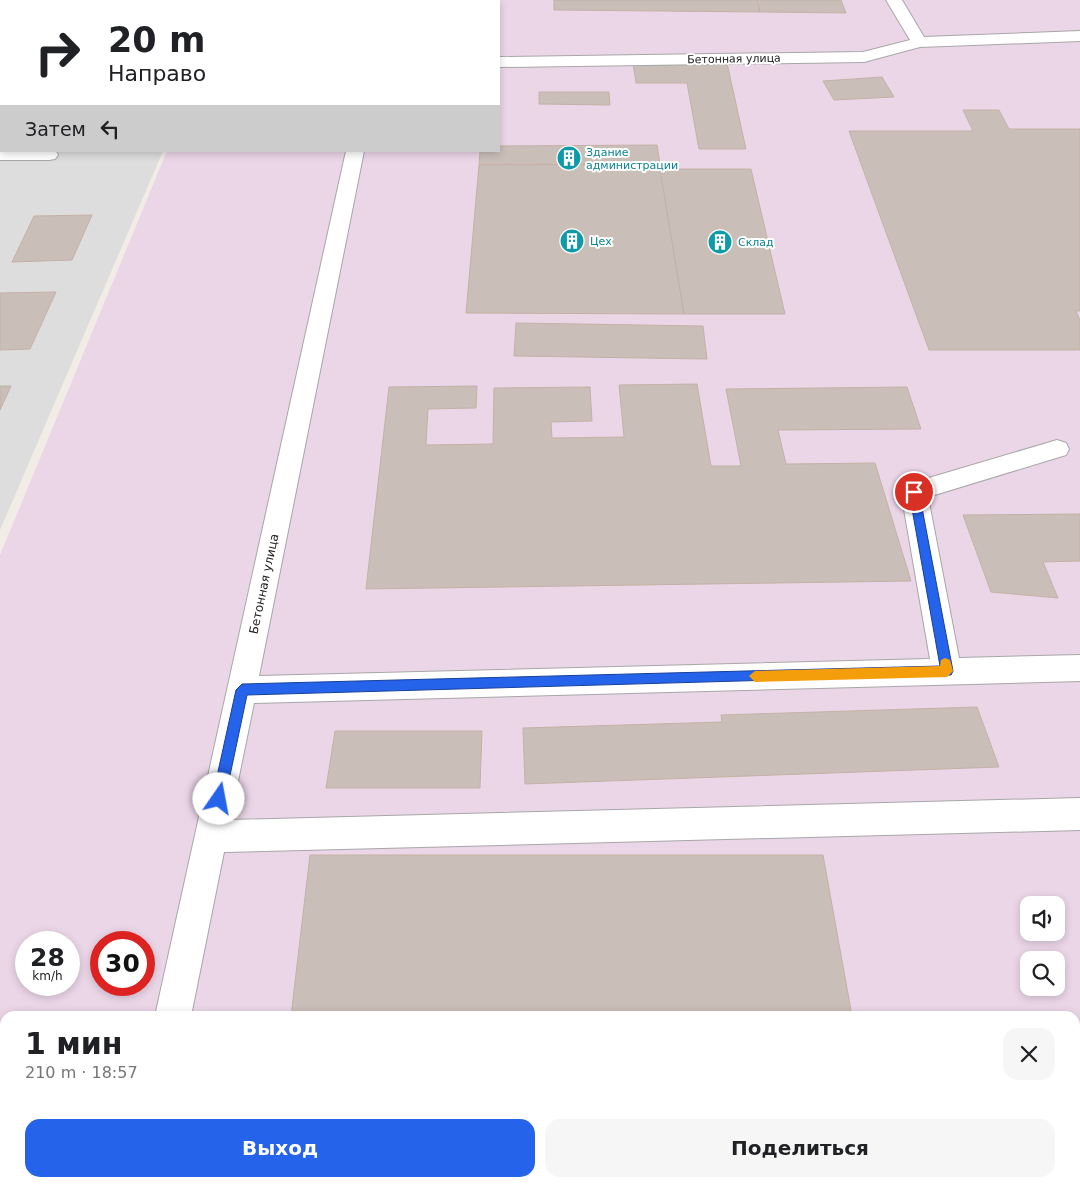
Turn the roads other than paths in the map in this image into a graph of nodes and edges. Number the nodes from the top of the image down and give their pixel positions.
1 (894, 0) edge
2 (1080, 36) edge
3 (919, 42) junction
4 (500, 62) edge
5 (355, 152) edge
6 (0, 155) edge
7 (49, 155) dead end
8 (1056, 449) dead end
9 (1080, 668) edge
10 (947, 671) junction
11 (242, 690) junction
12 (1080, 814) edge
13 (211, 836) junction
14 (174, 1011) edge

1 - 3 street
2 - 3 street, Бетонная улица
3 - 4 street, Бетонная улица
5 - 11 street, Бетонная улица
6 - 7 street
8 - 10 street
9 - 10 street
10 - 11 street
11 - 13 street, Бетонная улица
12 - 13 street
13 - 14 street, Бетонная улица

